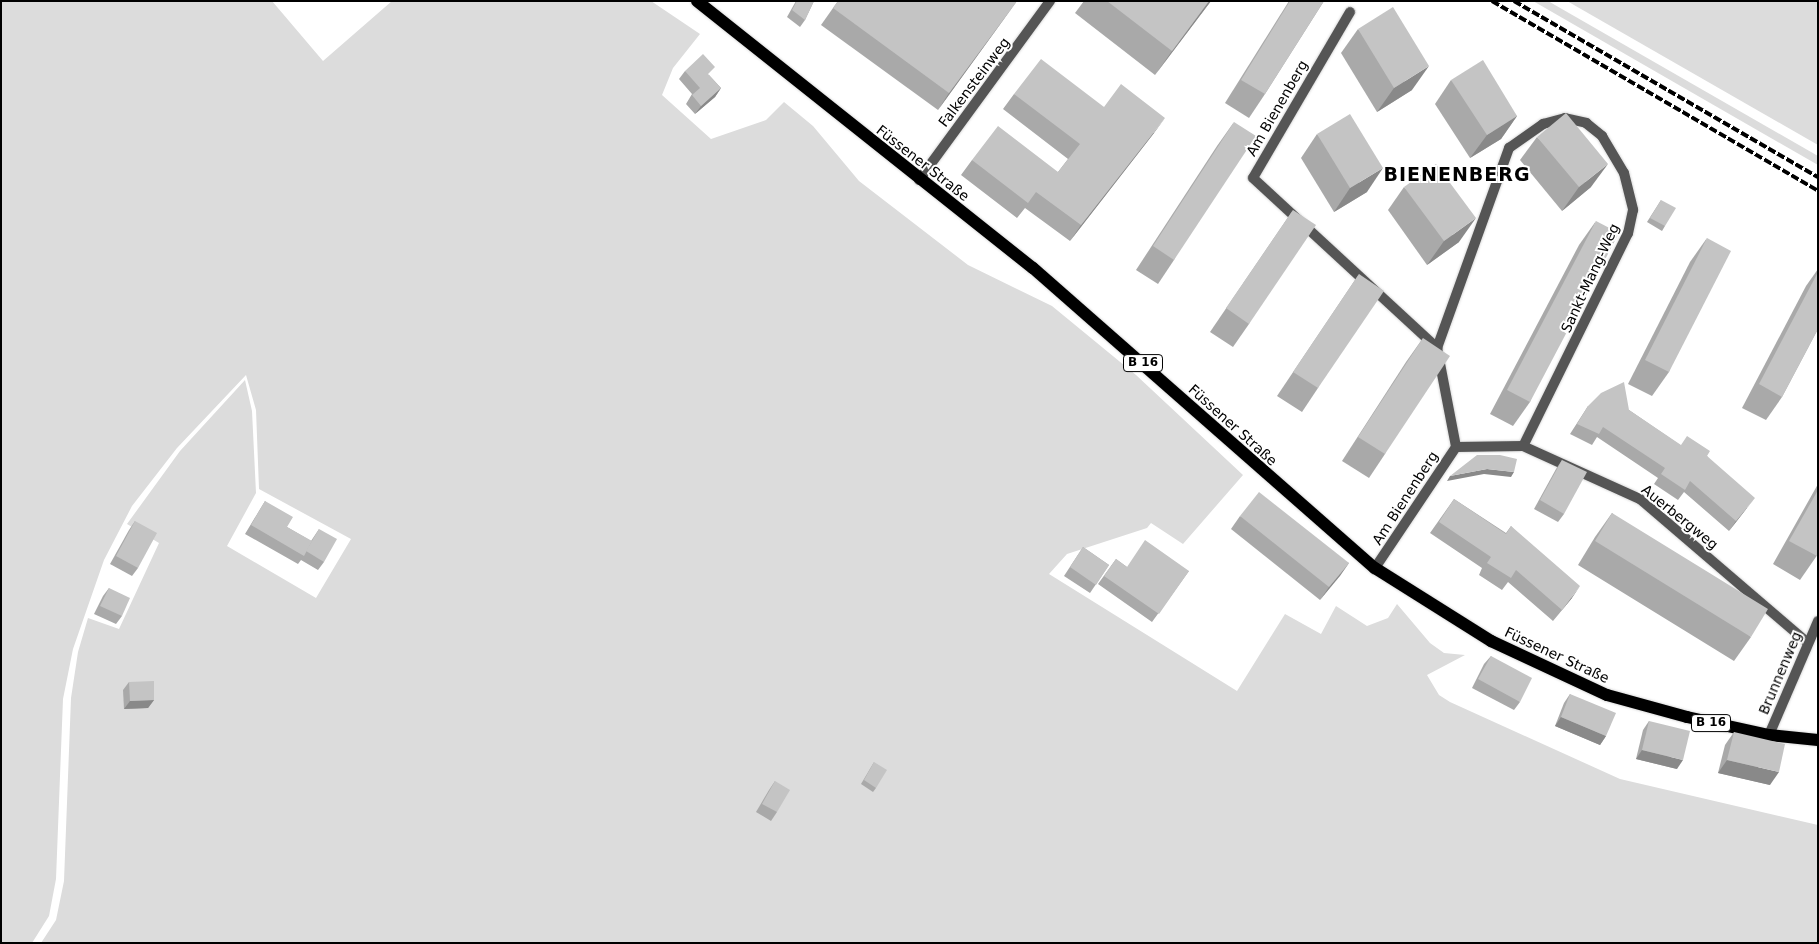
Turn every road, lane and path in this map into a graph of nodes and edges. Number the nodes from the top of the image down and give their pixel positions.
1 (697, 1) edge
2 (1050, 1) edge
3 (1350, 12) dead end
4 (919, 180) junction
5 (1438, 348) junction
6 (1456, 446) junction
7 (1523, 446) junction
8 (1375, 568) junction
9 (1818, 622) edge
10 (1807, 642) junction
11 (1769, 735) junction
12 (1818, 740) edge

1 - 4 main road, Füssener Straße / B 16
2 - 4 street, Falkensteinweg
3 - 5 street, Am Bienenberg
4 - 8 main road, Füssener Straße / B 16
5 - 6 street, Am Bienenberg
5 - 7 street, Sankt-Mang-Weg
6 - 7 street, Auerbergweg
6 - 8 street, Am Bienenberg
7 - 10 street, Auerbergweg
8 - 11 main road, Füssener Straße / B 16
9 - 10 street, Brunnenweg
10 - 11 street, Brunnenweg
11 - 12 main road, Füssener Straße / B 16

